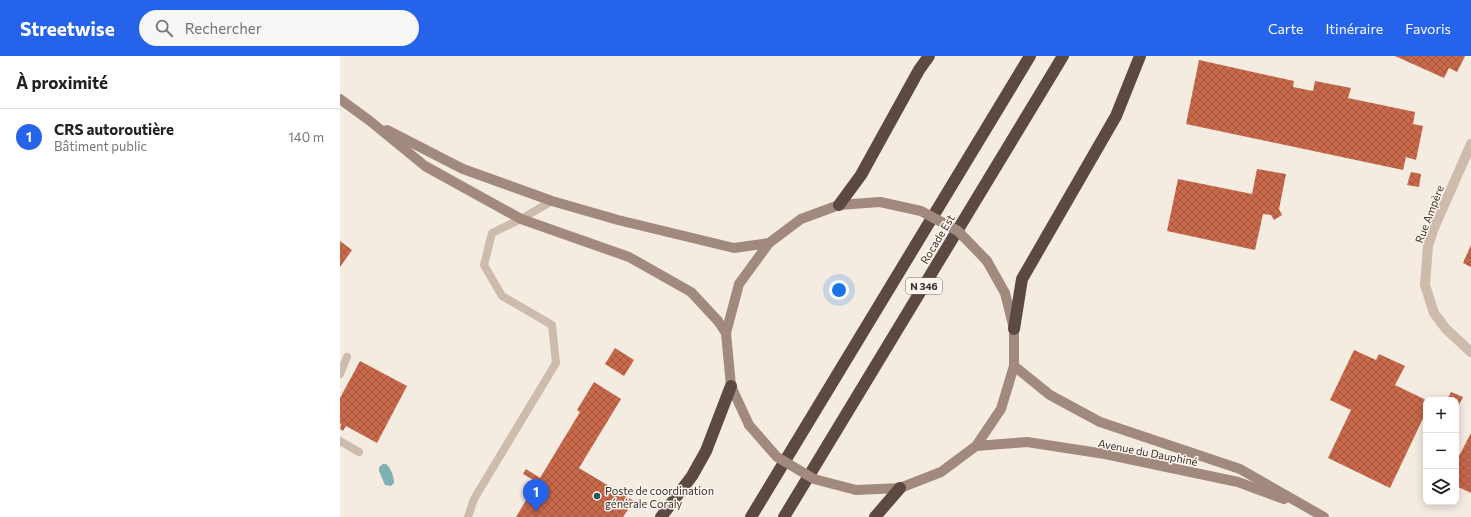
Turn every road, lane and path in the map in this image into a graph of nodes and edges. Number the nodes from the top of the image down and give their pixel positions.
1 (929, 56) edge
2 (1030, 56) edge
3 (1063, 56) edge
4 (1140, 56) edge
5 (340, 99) edge
6 (370, 121) junction
7 (1471, 144) edge
8 (552, 201) junction
9 (839, 205) junction
10 (521, 219) junction
11 (769, 242) junction
12 (1014, 329) junction
13 (726, 333) junction
14 (1471, 352) edge
15 (347, 357) dead end
16 (1014, 366) junction
17 (340, 374) edge
18 (731, 386) junction
19 (340, 442) edge
20 (976, 446) junction
21 (359, 452) dead end
22 (900, 488) junction
23 (1310, 509) junction
24 (468, 517) edge
25 (661, 517) edge
26 (751, 517) edge
27 (784, 517) edge
28 (875, 517) edge
29 (1324, 517) edge

1 - 9 highway
2 - 26 highway, Rocade Est / N 346
3 - 27 highway, Rocade Est / N 346
4 - 12 highway
5 - 6 main road
6 - 8 main road
6 - 10 main road
7 - 14 street, Rue Ampère
8 - 10 lane
8 - 11 main road
9 - 11 main road
9 - 12 main road, bridge
10 - 13 main road
10 - 24 lane
11 - 13 main road
12 - 16 main road
13 - 18 main road
15 - 17 lane
16 - 20 main road
16 - 23 main road, Avenue du Dauphiné
18 - 22 main road, bridge
18 - 25 highway
19 - 21 lane
20 - 22 main road
20 - 23 main road, Avenue du Dauphiné
22 - 28 highway
23 - 29 main road, Avenue du Dauphiné

